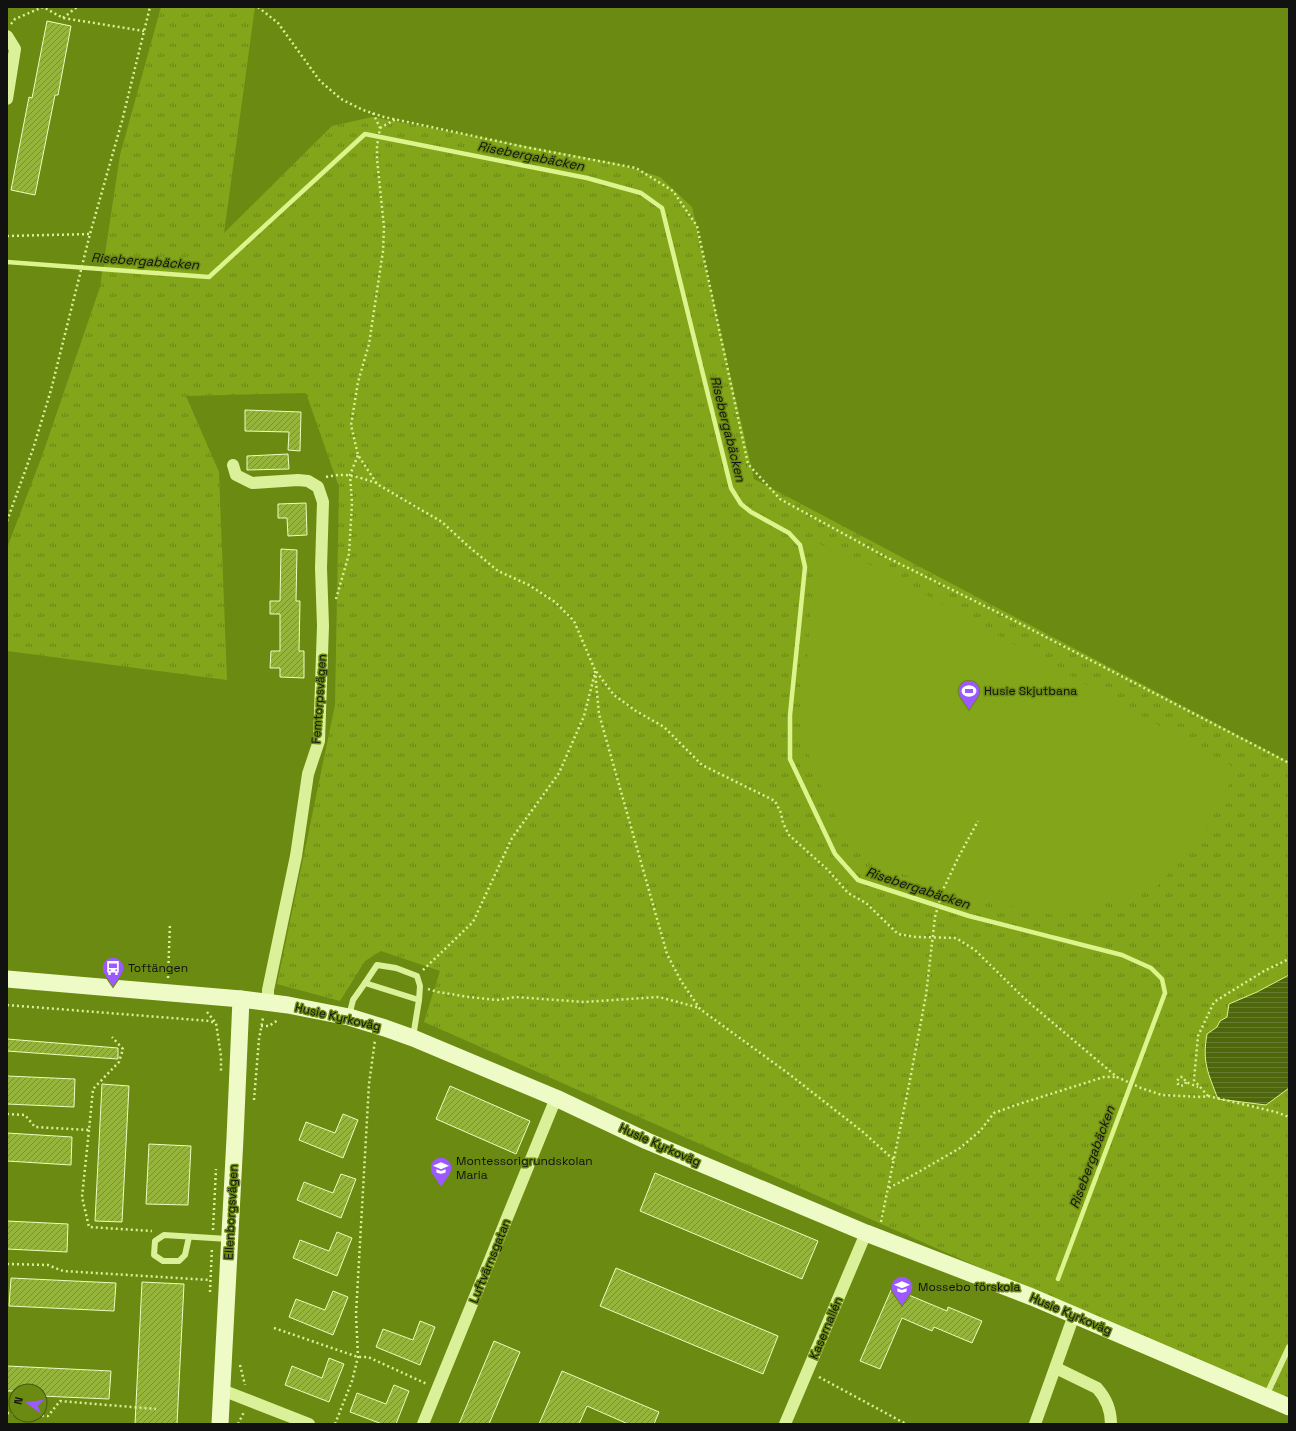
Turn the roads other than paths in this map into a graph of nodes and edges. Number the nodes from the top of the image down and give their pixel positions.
1 (7, 36) edge
2 (7, 99) edge
3 (233, 466) dead end
4 (7, 979) edge
5 (365, 983) junction
6 (241, 999) junction
7 (419, 1000) junction
8 (268, 1003) junction
9 (349, 1017) junction
10 (413, 1038) junction
11 (556, 1098) junction
12 (872, 1235) junction
13 (189, 1237) junction
14 (230, 1239) junction
15 (1074, 1315) junction
16 (1289, 1346) edge
17 (1056, 1368) junction
18 (222, 1390) junction
19 (1266, 1398) junction
20 (1289, 1407) edge
21 (220, 1424) edge
22 (308, 1424) edge
23 (423, 1424) edge
24 (785, 1424) edge
25 (1035, 1424) edge
26 (1111, 1424) edge

1 - 2 street
3 - 8 street, Femtorpsvägen
4 - 6 street, Husie Kyrkoväg
5 - 7 lane
5 - 7 lane
5 - 9 lane
6 - 8 street, Husie Kyrkoväg
6 - 14 street, Ellenborgsvägen
7 - 10 lane
8 - 9 street, Husie Kyrkoväg
9 - 10 street, Husie Kyrkoväg
10 - 11 street, Husie Kyrkoväg
11 - 12 street, Husie Kyrkoväg
11 - 23 street, Luftvärnsgatan
12 - 15 street, Husie Kyrkoväg
12 - 24 street, Kasernallén
13 - 13 lane
13 - 14 lane
14 - 18 street, Ellenborgsvägen
15 - 17 street
15 - 19 street, Husie Kyrkoväg
16 - 19 lane
17 - 25 street
17 - 26 street
18 - 21 street, Ellenborgsvägen
18 - 22 street
19 - 20 street, Husie Kyrkoväg

